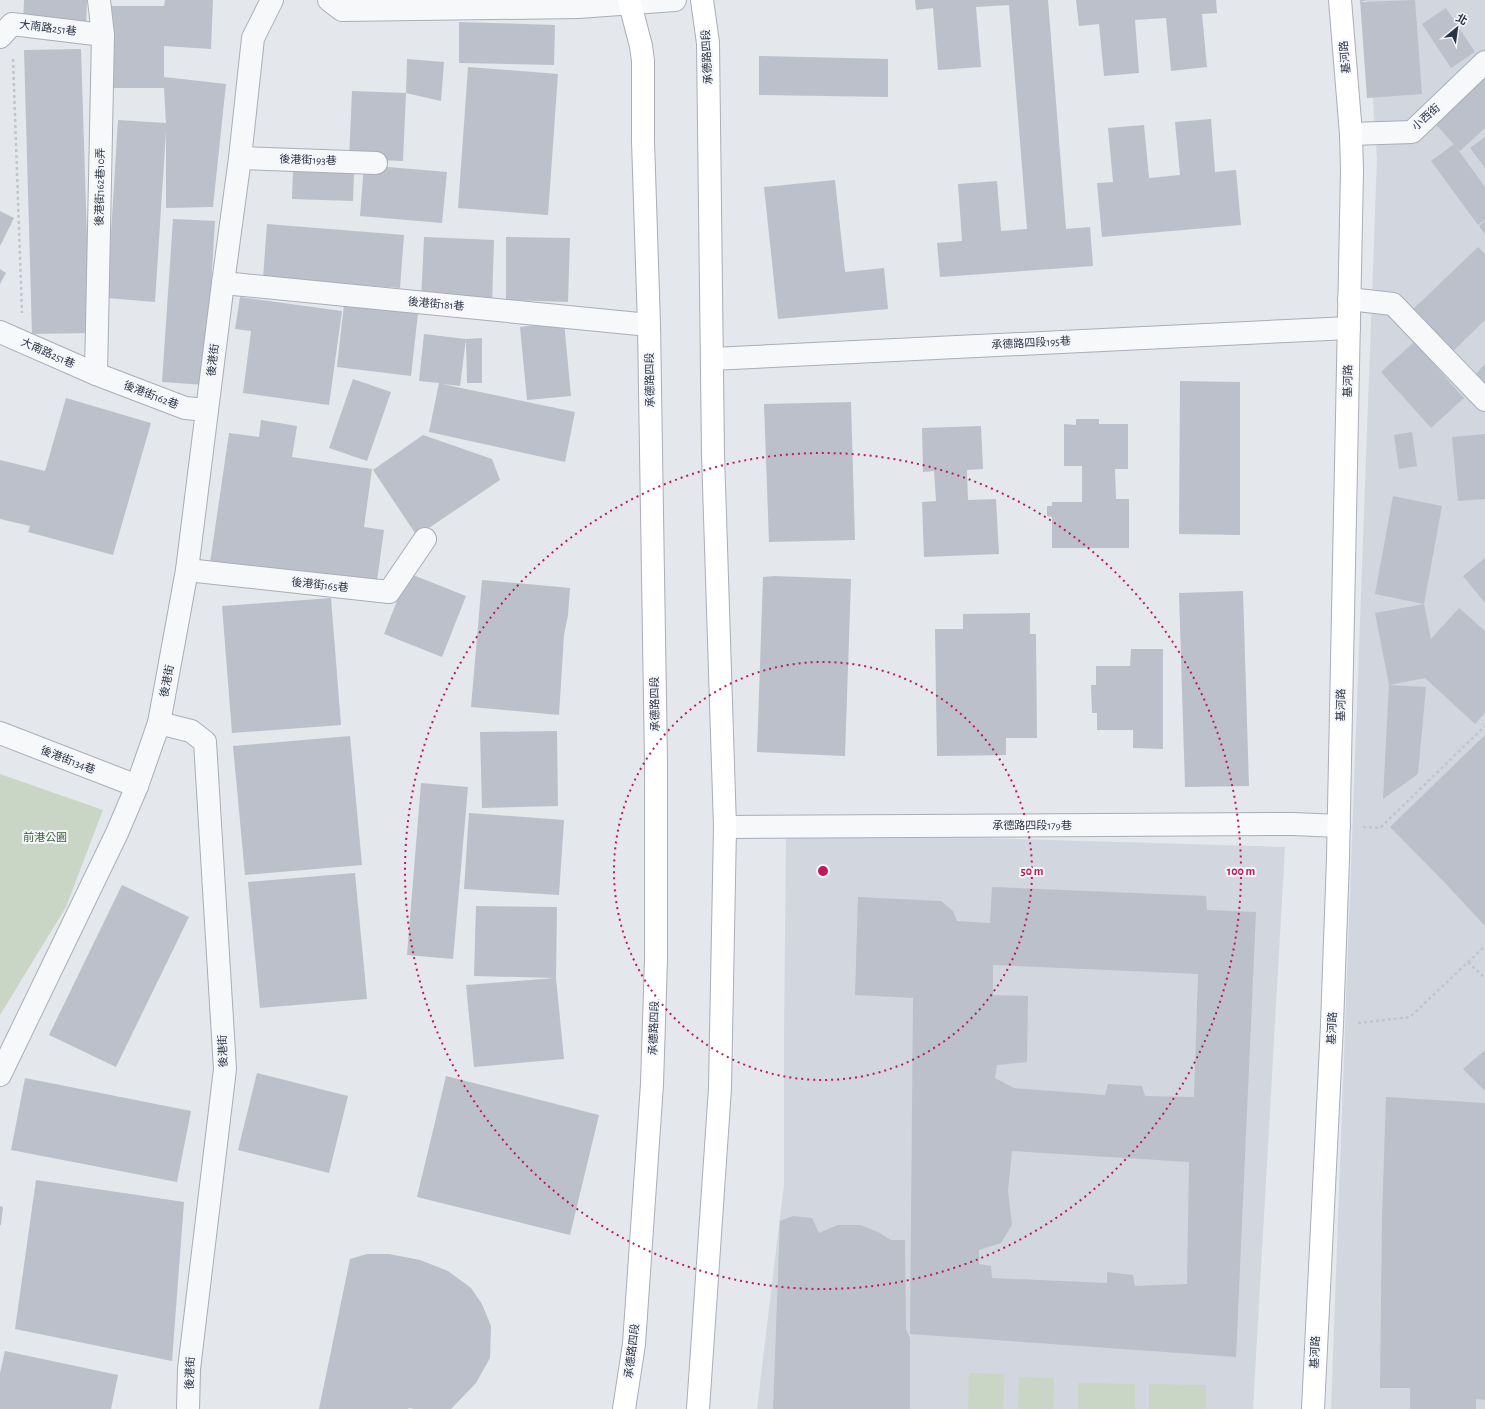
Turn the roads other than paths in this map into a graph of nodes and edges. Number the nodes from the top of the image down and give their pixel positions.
1 (100, 0) edge
2 (272, 0) edge
3 (330, 0) edge
4 (675, 0) edge
5 (702, 0) edge
6 (1340, 0) edge
7 (630, 2) edge
8 (6, 31) edge
9 (102, 35) junction
10 (1485, 62) edge
11 (1351, 134) junction
12 (240, 158) junction
13 (376, 163) dead end
14 (222, 283) junction
15 (1349, 299) junction
16 (649, 325) junction
17 (1349, 328) junction
18 (0, 332) edge
19 (712, 359) junction
20 (96, 374) junction
21 (1485, 400) edge
22 (207, 410) junction
23 (425, 539) dead end
24 (187, 570) junction
25 (159, 723) junction
26 (0, 733) edge
27 (137, 786) junction
28 (1338, 826) junction
29 (725, 827) junction
30 (0, 1075) edge
31 (188, 1409) edge
32 (624, 1409) edge
33 (698, 1409) edge
34 (1313, 1409) edge

1 - 9 street, 後港街162巷10弄
2 - 12 street, 後港街
3 - 7 street
4 - 7 street
5 - 19 main road, 承德路四段
6 - 11 main road, 基河路
7 - 16 main road, 承德路四段
8 - 9 street, 大南路251巷
9 - 20 street, 後港街162巷10弄
10 - 11 street, 小西街
11 - 15 main road, 基河路
12 - 13 street, 後港街193巷
12 - 14 street, 後港街
14 - 16 street, 後港街181巷
14 - 22 street, 後港街
15 - 17 main road, 基河路
15 - 21 street
16 - 32 main road, 承德路四段
17 - 19 street, 承德路四段195巷
17 - 28 main road, 基河路
18 - 20 street, 大南路251巷
19 - 29 main road, 承德路四段
20 - 22 street, 後港街162巷
22 - 24 street, 後港街
23 - 24 street, 後港街165巷
24 - 25 street, 後港街
25 - 27 street, 後港街
25 - 31 street, 後港街
26 - 27 street, 後港街134巷
27 - 30 street, 後港街
28 - 29 street, 承德路四段179巷
28 - 34 main road, 基河路
29 - 33 main road, 承德路四段

